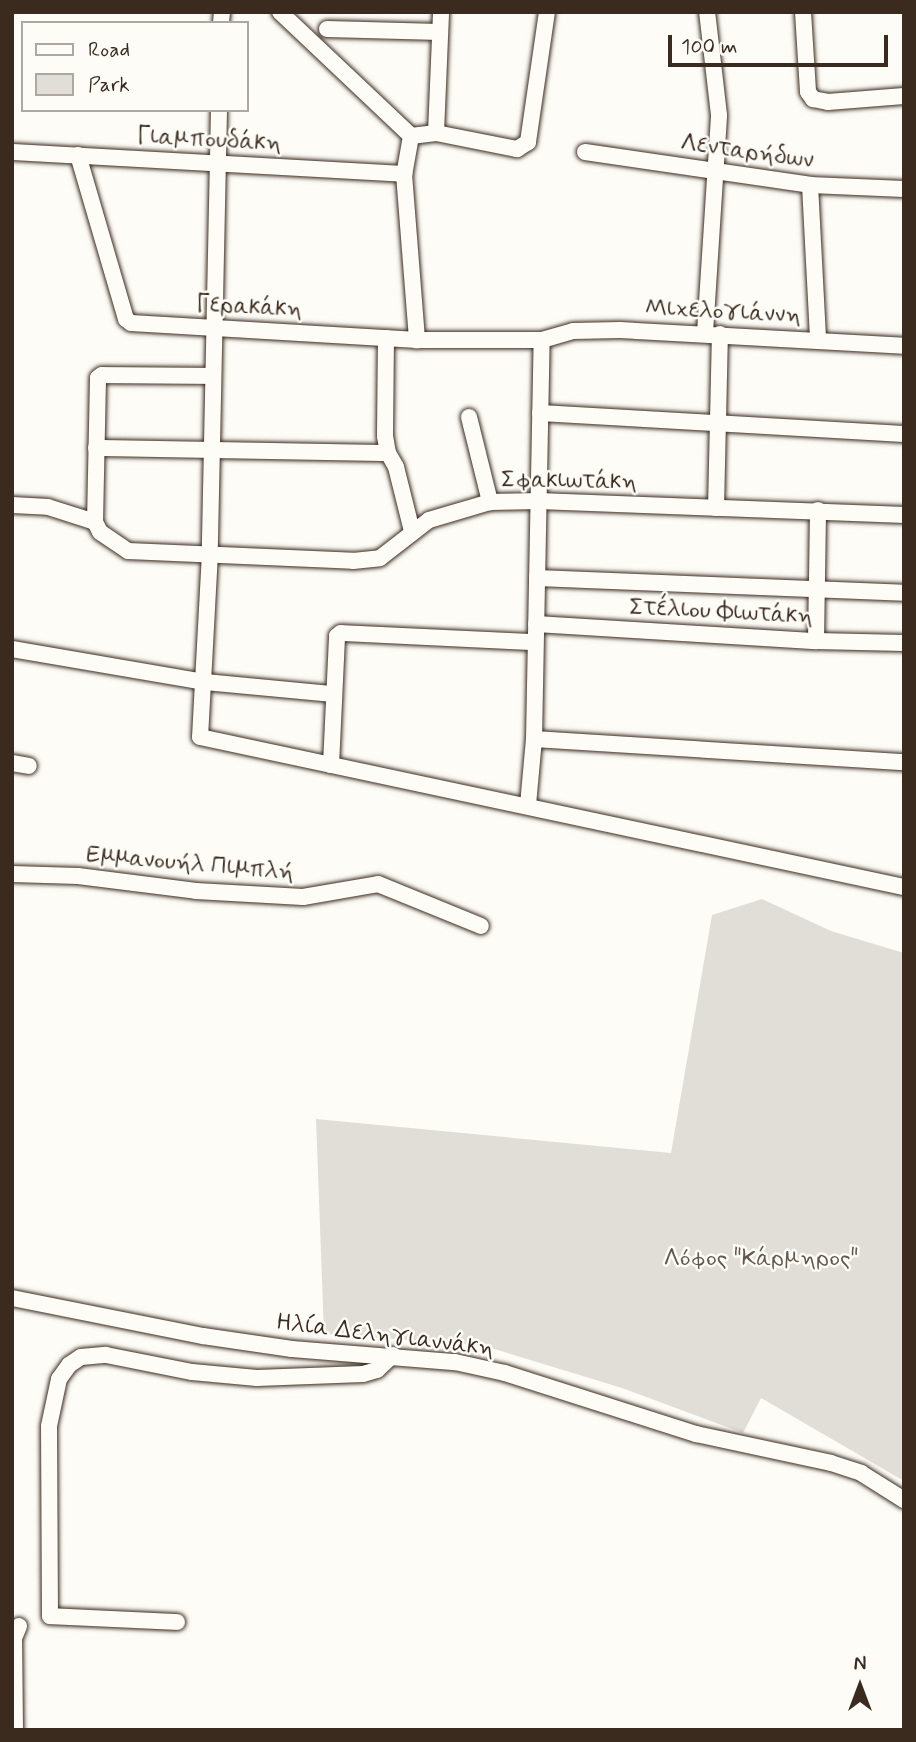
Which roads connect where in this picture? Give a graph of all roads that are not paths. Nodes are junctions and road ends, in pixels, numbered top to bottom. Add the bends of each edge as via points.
1 (280, 12) edge
2 (326, 12) edge
3 (441, 12) edge
4 (547, 12) edge
5 (707, 12) edge
6 (803, 12) edge
7 (327, 29) junction
8 (440, 32) junction
9 (325, 53) junction
10 (904, 96) edge
11 (219, 112) edge
12 (436, 133) junction
13 (411, 136) junction
14 (12, 152) edge
15 (585, 152) dead end
16 (78, 155) junction
17 (217, 163) junction
18 (717, 172) junction
19 (404, 174) junction
20 (810, 185) junction
21 (904, 189) edge
22 (215, 327) junction
23 (712, 333) junction
24 (386, 338) junction
25 (417, 340) junction
26 (541, 340) junction
27 (818, 340) junction
28 (904, 346) edge
29 (213, 376) junction
30 (540, 413) junction
31 (469, 417) dead end
32 (716, 421) junction
33 (904, 434) edge
34 (96, 447) junction
35 (211, 451) junction
36 (388, 453) junction
37 (540, 500) junction
38 (490, 502) junction
39 (12, 505) edge
40 (716, 508) junction
41 (818, 510) junction
42 (904, 515) edge
43 (95, 523) junction
44 (412, 531) junction
45 (210, 554) junction
46 (537, 578) junction
47 (816, 587) junction
48 (904, 593) edge
49 (536, 624) junction
50 (816, 641) junction
51 (533, 642) junction
52 (904, 643) edge
53 (12, 649) edge
54 (205, 682) junction
55 (333, 694) junction
56 (534, 738) junction
57 (904, 762) edge
58 (331, 765) junction
59 (527, 805) junction
60 (12, 874) edge
61 (904, 887) edge
62 (481, 926) dead end
63 (12, 1298) edge
64 (393, 1355) junction
65 (904, 1500) edge
66 (177, 1622) dead end
67 (19, 1626) dead end
68 (15, 1730) edge

1 - 9 street
2 - 7 street
3 - 8 street
4 - 12 street via 529,139 517,149
5 - 18 street via 718,91
6 - 10 street via 808,92 813,99
7 - 8 street
7 - 9 street
8 - 12 street
9 - 13 street
11 - 17 street
12 - 13 street
13 - 19 street
14 - 16 street, Γιαμπουδάκη
15 - 18 street, Λενταρήδων
16 - 17 street, Γιαμπουδάκη
16 - 22 street, Γερακάκη via 125,319
17 - 19 street, Γιαμπουδάκη
17 - 22 street
18 - 20 street, Λενταρήδων
18 - 23 street
19 - 25 street
20 - 21 street, Λενταρήδων
20 - 27 street
22 - 24 street, Γερακάκη
22 - 29 street
23 - 26 street, Μιχελογιάννη via 573,331
23 - 27 street, Μιχελογιάννη
23 - 32 street
24 - 25 street, Γερακάκη
24 - 36 street
25 - 26 street, Γερακάκη
26 - 30 street
27 - 28 street, Μιχελογιάννη
29 - 34 street via 102,374 98,378
29 - 35 street
30 - 32 street
30 - 37 street
31 - 38 street
32 - 33 street
32 - 40 street
34 - 35 street
34 - 43 street
35 - 36 street
35 - 45 street
36 - 44 street via 396,467
37 - 38 street, Σφακιωτάκη
37 - 40 street, Σφακιωτάκη
37 - 46 street
38 - 44 street, Σφακιωτάκη via 446,513
39 - 43 street, Σφακιωτάκη via 48,507
40 - 41 street, Σφακιωτάκη
41 - 42 street, Σφακιωτάκη
41 - 47 street
43 - 45 street, Σφακιωτάκη via 100,532 128,551
44 - 45 street, Σφακιωτάκη via 380,558 368,560
45 - 54 street
46 - 47 street
46 - 49 street
47 - 48 street
47 - 50 street
49 - 50 street, Στέλιου Φιωτάκη
49 - 51 street
50 - 52 street, Στέλιου Φιωτάκη
51 - 55 street via 341,633 337,636
51 - 56 street
53 - 54 street
54 - 55 street
54 - 58 street via 200,737
55 - 58 street
56 - 57 street
56 - 59 street
58 - 59 street
59 - 61 street
60 - 62 street, Εµµανουήλ Πιµπλή via 303,897 378,884
63 - 64 street, Ηλία Δεληγιαννάκη via 203,1336 292,1349
64 - 65 street, Ηλία Δεληγιαννάκη via 505,1373 696,1434 831,1462 861,1473
64 - 66 street via 377,1370 363,1374 257,1378 192,1373 106,1355 81,1357 69,1365 59,1379 49,1426 50,1616
67 - 68 street via 14,1638

